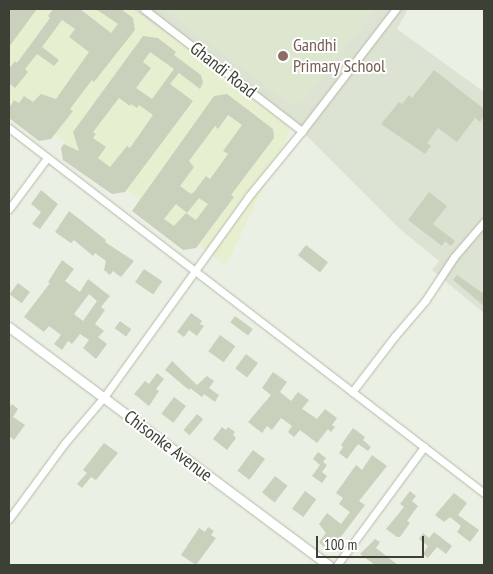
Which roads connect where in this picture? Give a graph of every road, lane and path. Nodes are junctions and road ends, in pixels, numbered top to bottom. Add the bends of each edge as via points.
1 (144, 9) edge
2 (396, 9) edge
3 (9, 128) edge
4 (302, 131) junction
5 (47, 158) junction
6 (9, 209) edge
7 (484, 222) edge
8 (196, 272) junction
9 (9, 327) edge
10 (352, 392) junction
11 (104, 397) junction
12 (424, 447) junction
13 (484, 493) edge
14 (9, 519) edge
15 (328, 565) edge
16 (338, 565) edge

1 - 4 street, Ghandi Road
2 - 4 street
3 - 5 street
4 - 8 street via 248,197
5 - 6 street
5 - 8 street
7 - 10 street via 454,256 425,301
8 - 10 street
8 - 11 street
9 - 11 street, Chisonke Avenue
10 - 12 street
11 - 14 street via 64,444
11 - 15 street, Chisonke Avenue
12 - 13 street
12 - 16 street

